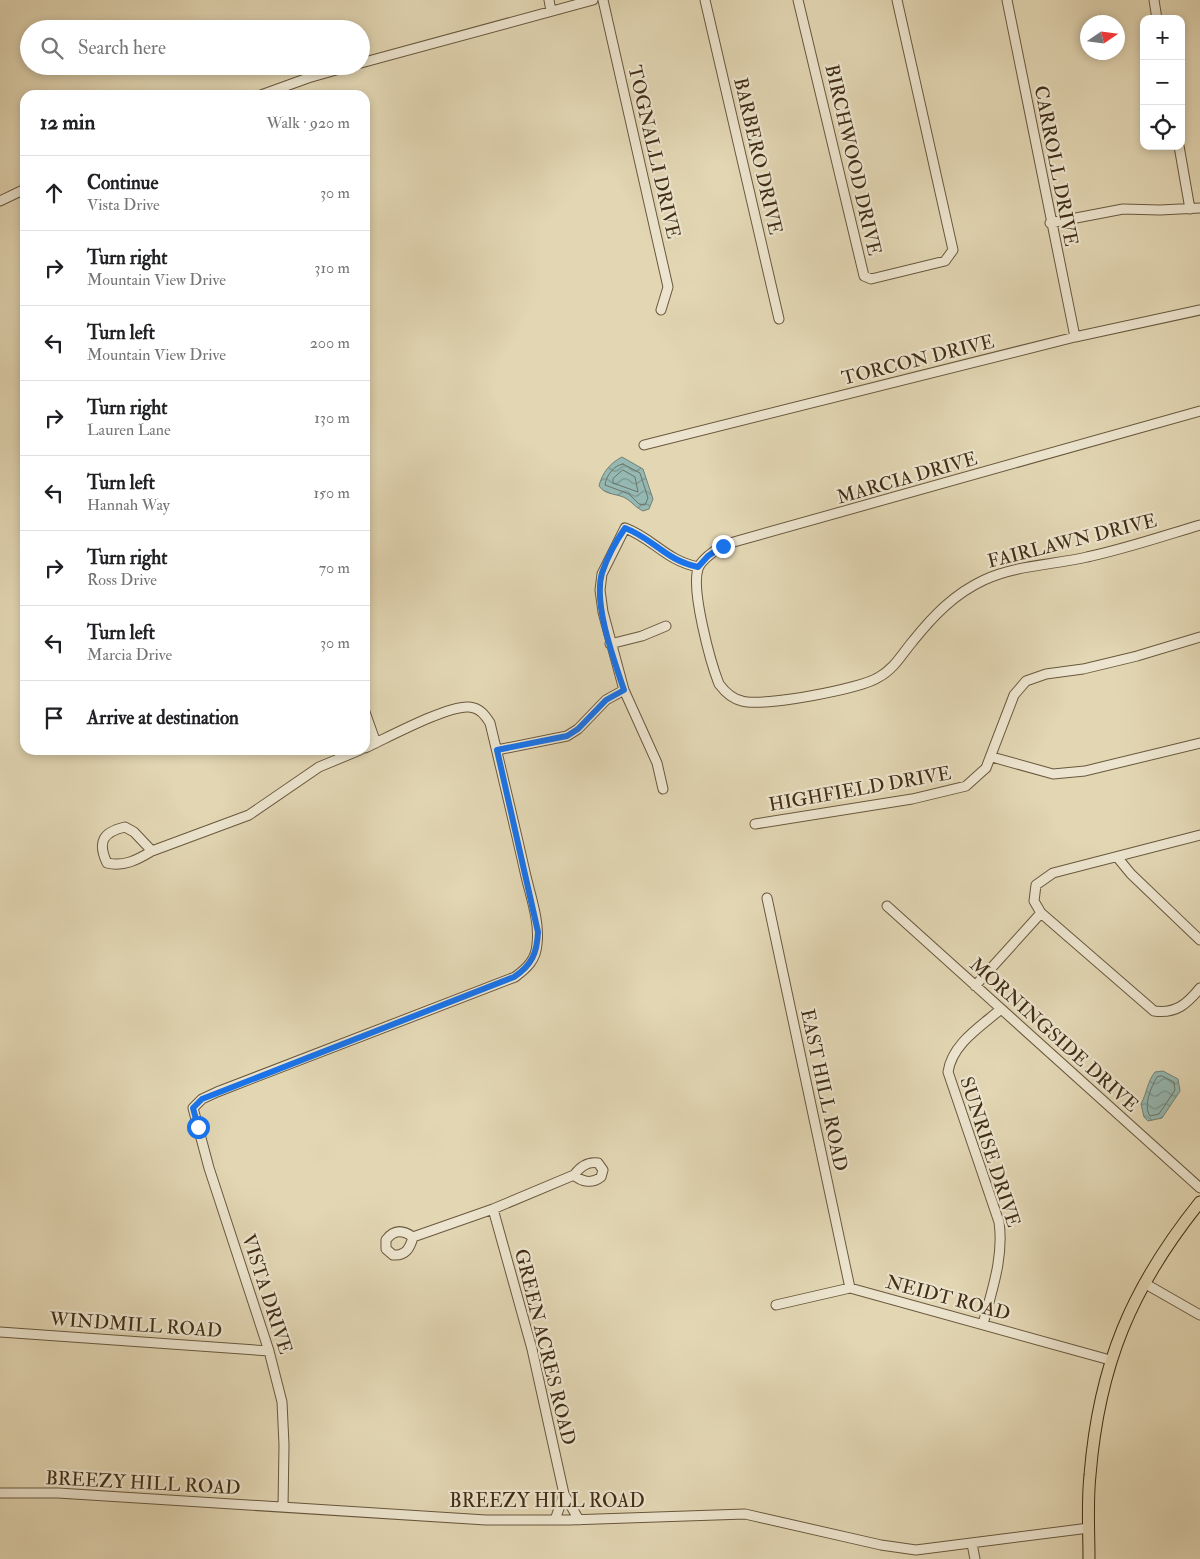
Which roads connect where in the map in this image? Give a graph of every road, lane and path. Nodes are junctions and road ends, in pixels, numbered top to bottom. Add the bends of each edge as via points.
1 (549, 0) edge
2 (593, 0) edge
3 (603, 0) edge
4 (705, 0) edge
5 (798, 0) edge
6 (896, 0) edge
7 (1007, 0) edge
8 (1154, 0) edge
9 (551, 11) junction
10 (1157, 15) edge
11 (370, 61) edge
12 (318, 75) edge
13 (275, 90) edge
14 (1180, 150) edge
15 (20, 191) edge
16 (0, 201) edge
17 (1200, 208) edge
18 (1190, 209) junction
19 (1050, 223) junction
20 (661, 310) dead end
21 (1200, 310) edge
22 (779, 319) dead end
23 (1075, 337) junction
24 (1200, 412) edge
25 (644, 445) dead end
26 (1200, 525) edge
27 (698, 567) junction
28 (666, 626) dead end
29 (1200, 637) edge
30 (610, 644) junction
31 (624, 690) junction
32 (370, 726) edge
33 (376, 743) junction
34 (1200, 743) edge
35 (370, 746) edge
36 (497, 750) junction
37 (348, 755) edge
38 (992, 757) junction
39 (663, 789) dead end
40 (755, 824) dead end
41 (1200, 835) edge
42 (152, 851) junction
43 (1117, 857) junction
44 (767, 898) dead end
45 (887, 906) dead end
46 (1041, 912) junction
47 (1200, 940) edge
48 (975, 986) junction
49 (1200, 988) edge
50 (1001, 1009) junction
51 (574, 1175) dead end
52 (1200, 1188) edge
53 (1200, 1202) edge
54 (493, 1209) junction
55 (413, 1237) dead end
56 (1144, 1282) junction
57 (850, 1288) junction
58 (776, 1305) dead end
59 (1200, 1315) edge
60 (983, 1324) junction
61 (0, 1332) edge
62 (269, 1351) junction
63 (1110, 1360) junction
64 (0, 1493) edge
65 (564, 1494) junction
66 (283, 1507) junction
67 (555, 1520) junction
68 (579, 1520) junction
69 (1089, 1528) junction
70 (972, 1544) junction
71 (975, 1559) edge
72 (1089, 1559) edge

1 - 9 street
2 - 9 street
3 - 20 street, TOGNALLI DRIVE via 668,287
4 - 22 street, BARBERO DRIVE
5 - 6 street, BIRCHWOOD DRIVE via 864,276 872,279 945,261 953,250
7 - 19 street, CARROLL DRIVE
8 - 10 street
9 - 11 street
12 - 13 street
14 - 18 street
15 - 16 street
17 - 18 street
18 - 19 street via 1123,209
19 - 23 street, CARROLL DRIVE
21 - 23 street, TORCON DRIVE
23 - 25 street, TORCON DRIVE
24 - 27 street, MARCIA DRIVE via 723,546
26 - 27 street, FAIRLAWN DRIVE via 1087,557 1028,567 984,580 941,608 894,666 879,678 856,687 762,702 741,701 719,684 698,606
27 - 30 street via 682,564 638,533 625,528 602,574 602,604
28 - 30 street
29 - 38 street, HIGHFIELD DRIVE via 1137,656 1026,681 1014,695
30 - 31 street
31 - 36 street via 606,700 567,736
31 - 39 street via 657,763
32 - 33 street
33 - 35 street
33 - 36 street via 450,710 470,707 485,715
34 - 38 street via 1085,772 1052,774
36 - 62 street, VISTA DRIVE via 538,932 534,958 528,968 514,977 202,1099 193,1108 209,1168
37 - 42 street via 319,767 249,814
38 - 40 street, HIGHFIELD DRIVE via 973,782 954,791
41 - 43 street
42 - 42 street via 120,866 107,863 101,851 104,838 113,830 125,827
43 - 46 street via 1053,873 1036,885 1034,901
43 - 47 street
44 - 57 street, EAST HILL ROAD
45 - 48 street, MORNINGSIDE DRIVE
46 - 48 street
46 - 49 street via 1154,1011 1167,1013 1178,1009
48 - 50 street, MORNINGSIDE DRIVE
50 - 52 street, MORNINGSIDE DRIVE
50 - 60 street, SUNRISE DRIVE via 962,1042 950,1060 948,1072 1000,1229 1001,1257
51 - 54 street
53 - 56 main road
54 - 55 street
54 - 65 street, GREEN ACRES ROAD via 532,1349
56 - 59 street
56 - 63 main road
57 - 58 street, NEIDT ROAD
57 - 60 street, NEIDT ROAD
60 - 63 street, NEIDT ROAD
61 - 62 street, WINDMILL ROAD
62 - 66 street, VISTA DRIVE via 282,1402
63 - 69 main road via 1094,1432
64 - 66 street, BREEZY HILL ROAD
65 - 67 street
65 - 68 street, GREEN ACRES ROAD
66 - 67 street, BREEZY HILL ROAD via 486,1520
67 - 68 street, BREEZY HILL ROAD
68 - 70 street, BREEZY HILL ROAD via 745,1514 880,1545 916,1550
69 - 70 street, BREEZY HILL ROAD
69 - 72 main road
70 - 71 street

